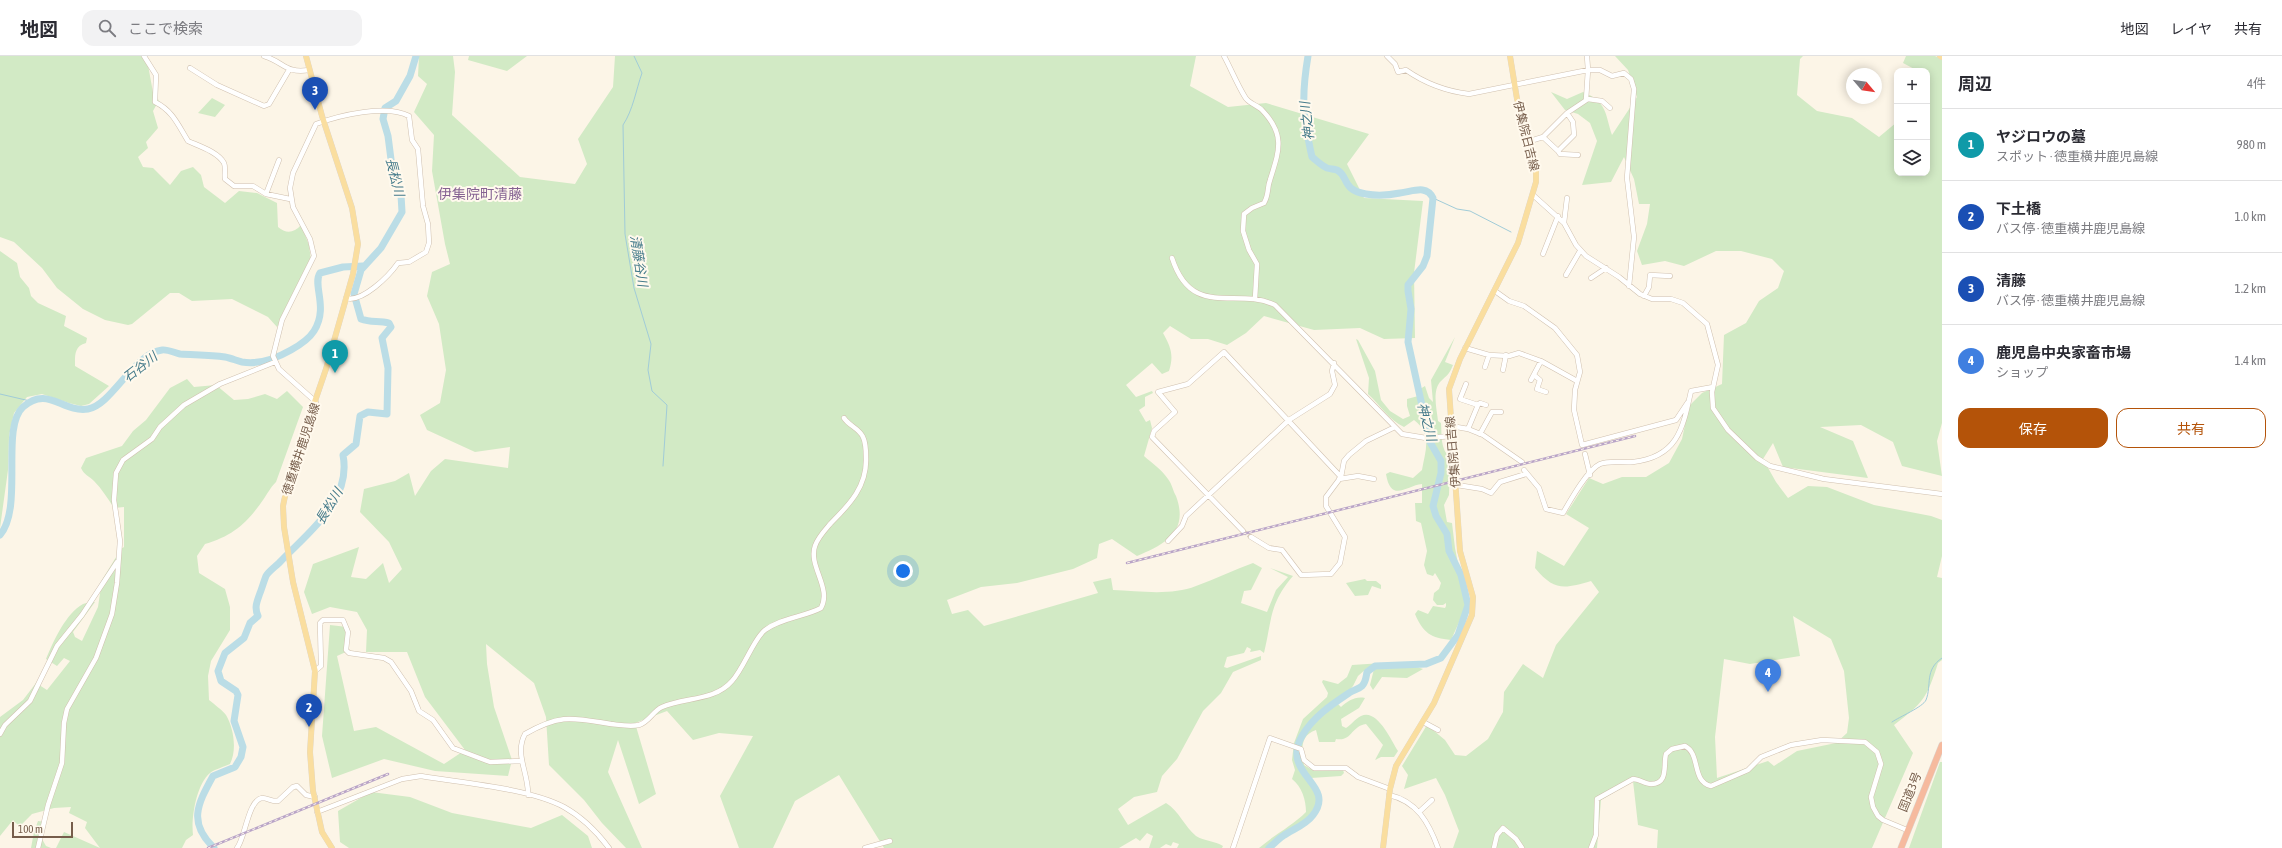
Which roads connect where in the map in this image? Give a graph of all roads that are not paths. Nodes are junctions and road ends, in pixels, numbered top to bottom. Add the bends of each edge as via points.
1 (144, 56) edge
2 (264, 56) edge
3 (306, 56) edge
4 (1224, 56) edge
5 (1387, 56) edge
6 (1510, 56) edge
7 (1587, 56) edge
8 (190, 68) dead end
9 (290, 70) junction
10 (309, 70) junction
11 (1588, 70) junction
12 (1514, 84) junction
13 (1586, 100) junction
14 (1610, 108) dead end
15 (1568, 113) junction
16 (324, 121) junction
17 (1543, 137) junction
18 (1530, 141) junction
19 (1558, 152) junction
20 (1578, 154) dead end
21 (279, 160) dead end
22 (266, 194) junction
23 (1533, 195) junction
24 (1567, 198) dead end
25 (290, 199) junction
26 (1558, 216) junction
27 (1564, 223) junction
28 (1580, 251) junction
29 (1543, 254) dead end
30 (1172, 258) dead end
31 (1606, 268) junction
32 (1566, 275) dead end
33 (1670, 276) dead end
34 (1591, 278) dead end
35 (1629, 286) junction
36 (1494, 291) junction
37 (1644, 296) junction
38 (346, 298) junction
39 (1255, 299) junction
40 (1465, 348) junction
41 (1488, 355) junction
42 (1506, 355) junction
43 (1541, 361) junction
44 (275, 362) junction
45 (1334, 363) junction
46 (1485, 367) dead end
47 (1503, 370) dead end
48 (1534, 375) junction
49 (1531, 380) dead end
50 (1577, 381) junction
51 (1466, 384) dead end
52 (1713, 387) junction
53 (1546, 392) dead end
54 (316, 402) junction
55 (1688, 402) junction
56 (1478, 405) junction
57 (1486, 405) dead end
58 (1501, 412) dead end
59 (844, 418) dead end
60 (1289, 420) junction
61 (1451, 426) junction
62 (1395, 427) junction
63 (1468, 429) junction
64 (1480, 434) junction
65 (1452, 436) junction
66 (1585, 454) dead end
67 (1522, 462) dead end
68 (1590, 475) junction
69 (1340, 478) junction
70 (1374, 480) dead end
71 (1456, 485) junction
72 (1942, 494) edge
73 (1209, 495) junction
74 (1243, 531) tunnel mouth
75 (1251, 537) tunnel mouth
76 (1168, 541) dead end
77 (118, 561) junction
78 (314, 671) junction
79 (1423, 722) junction
80 (1438, 730) dead end
81 (0, 734) edge
82 (1942, 744) edge
83 (521, 762) junction
84 (1390, 792) junction
85 (528, 795) junction
86 (315, 797) junction
87 (1432, 800) dead end
88 (317, 812) junction
89 (1419, 812) junction
90 (1907, 830) junction
91 (890, 841) dead end
92 (38, 848) edge
93 (237, 848) edge
94 (332, 848) edge
95 (609, 848) edge
96 (865, 848) edge
97 (1233, 848) edge
98 (1383, 848) edge
99 (1438, 848) edge
100 (1494, 848) edge
101 (1522, 848) edge
102 (1591, 848) edge
103 (1901, 848) edge

1 - 22 street via 156,75 155,102 166,108 180,125 188,141 220,159 225,164 226,179 234,186 253,186
2 - 9 street via 280,62
3 - 10 main road, 徳重横井鹿児島線
4 - 39 street via 1246,99 1261,109 1270,120 1279,141 1278,159 1269,182 1269,194 1264,203 1244,214 1243,231 1248,250 1257,264
5 - 12 street via 1395,64 1398,72 1406,70 1424,83 1457,92 1469,94
6 - 12 main road, 伊集院日吉線
7 - 11 street
8 - 9 street via 217,85 264,106 269,104
9 - 10 street
10 - 16 main road, 徳重横井鹿児島線
11 - 12 street
11 - 13 street
11 - 35 street via 1600,70 1612,76 1624,73 1631,79 1634,89 1627,178 1634,237
12 - 18 main road, 伊集院日吉線 via 1520,114
13 - 14 street via 1595,98
13 - 15 street
15 - 17 street
15 - 19 street via 1573,122 1574,135
16 - 25 street via 316,124 293,173
16 - 38 main road, 徳重横井鹿児島線 via 356,222 358,244
16 - 38 street via 381,111 399,112 409,116 412,140 418,149 423,206 428,224 426,252 409,262 398,263 376,286 354,299
17 - 18 street
17 - 19 street
18 - 23 main road, 伊集院日吉線 via 1536,170
19 - 20 street
21 - 22 street
22 - 25 street
23 - 26 street
23 - 36 main road, 伊集院日吉線 via 1518,243
24 - 27 street
25 - 44 street via 310,240 314,256 282,320 273,356
26 - 27 street
26 - 29 street
27 - 28 street
28 - 31 street
28 - 32 street
30 - 39 street via 1178,274 1190,288 1218,299
31 - 34 street
31 - 35 street
33 - 37 street via 1650,275 1649,287
35 - 37 street
36 - 40 main road, 伊集院日吉線
36 - 50 street via 1524,306 1555,328 1577,355 1580,372
37 - 52 street via 1683,303 1707,324 1718,365
38 - 54 main road, 徳重横井鹿児島線
39 - 45 street via 1275,305
40 - 41 street
40 - 61 main road, 伊集院日吉線 via 1449,389
41 - 42 street
41 - 46 street
42 - 43 street via 1520,353
42 - 47 street
43 - 48 street
43 - 50 street
44 - 54 street
44 - 77 street via 220,384 184,405 160,427 152,439 123,460 114,484 114,500 120,527
45 - 60 street via 1332,371 1335,385 1332,392
45 - 62 street
48 - 49 street
48 - 53 street via 1540,380 1537,389
50 - 55 street via 1574,410 1583,446 1676,420
51 - 56 street via 1460,399
52 - 55 street via 1690,391
52 - 72 street via 1713,408 1716,415 1757,458 1770,466 1824,479
54 - 78 main road, 徳重横井鹿児島線 via 286,489 283,514 298,607
55 - 68 street via 1675,442 1650,460 1599,464
56 - 57 street
56 - 63 street
58 - 64 street via 1492,412
59 - 83 street via 864,438 865,479 815,546 824,595 821,608 762,633 745,665 731,682 714,693 660,708 639,725 624,726 588,719 556,719 525,734 521,746
60 - 69 street
60 - 73 street
60 - 73 street via 1224,352 1188,384 1158,392 1175,412 1154,431 1152,437
61 - 63 street
61 - 65 main road, 伊集院日吉線
62 - 65 street via 1410,436
62 - 69 street via 1366,441 1356,449 1344,461
63 - 64 street
64 - 67 street
65 - 71 main road, 伊集院日吉線
66 - 68 street
68 - 71 street via 1584,479 1563,513 1546,509 1539,488 1525,472 1500,482 1491,493
69 - 70 street via 1358,476
69 - 75 street via 1328,492 1326,506 1342,531 1345,542 1340,563 1331,574 1301,575 1282,550 1269,548
71 - 79 main road, 伊集院日吉線 via 1460,551 1472,592 1472,615
73 - 74 street
73 - 76 street via 1186,516 1182,526
77 - 81 street via 82,615 57,646 30,701 5,725
77 - 92 street via 112,614 96,658 67,709 62,763 48,805
78 - 83 street via 321,666 320,623 323,620 343,620 348,632 346,650 350,653 384,658 391,662 410,691 419,711 433,720 453,748 490,762
78 - 86 main road, 徳重横井鹿児島線 via 310,752
79 - 80 street
79 - 84 main road, 伊集院日吉線 via 1400,758
82 - 90 highway, 国道3号
83 - 85 street via 527,780
84 - 89 street
84 - 97 street via 1358,777 1346,768 1314,768 1304,760 1301,749 1270,738
84 - 98 main road, 伊集院日吉線
85 - 88 street via 413,776
85 - 95 street via 556,803 577,815
86 - 88 main road, 徳重横井鹿児島線
86 - 93 street via 306,795 297,786 278,801 262,798 258,800
87 - 89 street
88 - 94 main road, 徳重横井鹿児島線 via 322,832
89 - 99 street via 1429,825
90 - 102 street via 1883,820 1873,807 1871,797 1881,764 1877,752 1868,743 1828,739 1792,745 1761,757 1748,770 1712,786 1701,780 1691,751 1687,747 1672,749 1665,758 1665,774 1658,782 1649,784 1633,779 1597,799 1596,835
90 - 103 highway, 国道3号
91 - 96 street
100 - 101 street via 1497,834 1503,828

